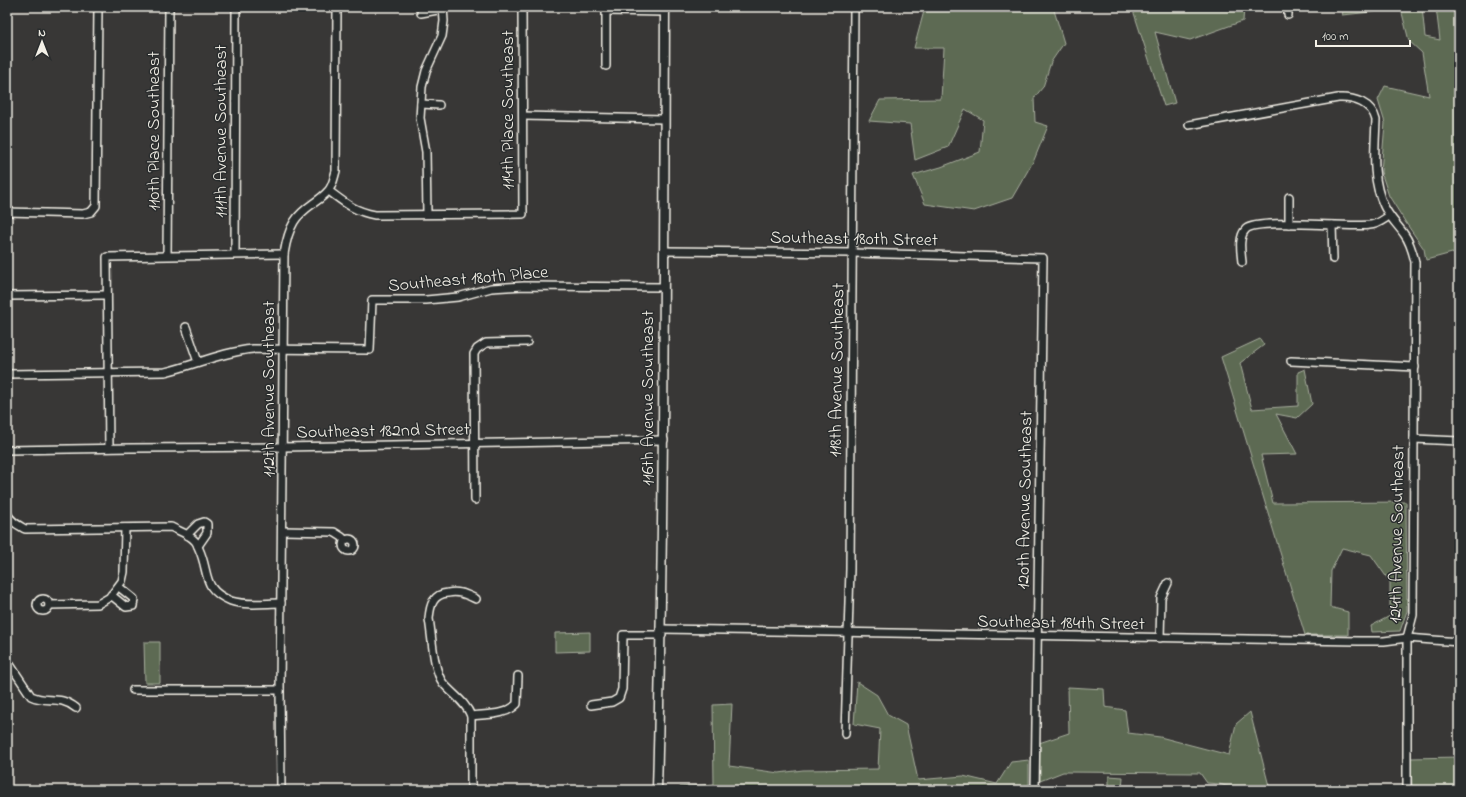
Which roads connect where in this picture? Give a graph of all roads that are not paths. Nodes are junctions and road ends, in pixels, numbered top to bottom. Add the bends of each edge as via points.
1 (98, 7) edge
2 (168, 7) edge
3 (236, 7) edge
4 (337, 7) edge
5 (522, 7) edge
6 (854, 7) edge
7 (1288, 7) edge
8 (443, 8) edge
9 (606, 9) edge
10 (665, 9) edge
11 (421, 13) dead end
12 (1288, 15) dead end
13 (606, 66) dead end
14 (421, 104) junction
15 (439, 105) dead end
16 (523, 116) junction
17 (664, 119) junction
18 (1189, 125) dead end
19 (329, 191) junction
20 (1289, 197) dead end
21 (7, 212) edge
22 (427, 214) junction
23 (1390, 216) junction
24 (1289, 224) junction
25 (1332, 225) junction
26 (664, 251) junction
27 (853, 252) junction
28 (235, 254) junction
29 (284, 254) junction
30 (167, 255) junction
31 (1042, 258) joint
32 (1333, 259) dead end
33 (1242, 262) dead end
34 (664, 287) junction
35 (107, 295) junction
36 (7, 296) edge
37 (186, 327) dead end
38 (527, 342) dead end
39 (284, 349) junction
40 (1291, 361) dead end
41 (198, 362) junction
42 (1415, 368) junction
43 (108, 373) junction
44 (7, 374) edge
45 (1414, 439) junction
46 (664, 440) junction
47 (1459, 441) edge
48 (474, 443) junction
49 (283, 447) junction
50 (109, 448) junction
51 (7, 450) edge
52 (475, 500) dead end
53 (7, 516) edge
54 (125, 528) junction
55 (282, 531) junction
56 (187, 535) junction
57 (345, 540) dead end
58 (198, 546) junction
59 (1168, 583) dead end
60 (118, 588) junction
61 (111, 595) junction
62 (476, 599) dead end
63 (281, 603) junction
64 (49, 604) dead end
65 (662, 632) junction
66 (848, 633) junction
67 (1037, 636) junction
68 (1160, 638) junction
69 (1407, 638) junction
70 (1459, 642) edge
71 (7, 660) edge
72 (518, 676) dead end
73 (133, 690) dead end
74 (280, 690) junction
75 (591, 705) dead end
76 (76, 708) dead end
77 (471, 716) junction
78 (845, 734) dead end
79 (280, 790) edge
80 (471, 790) edge
81 (657, 790) edge
82 (1035, 790) edge
83 (1407, 790) edge

1 - 21 street via 96,206 91,212 83,214
2 - 30 street, 110th Place Southeast
3 - 28 street, 111th Avenue Southeast
4 - 19 street via 337,156 336,171
5 - 16 street, 114th Place Southeast
6 - 27 street, 118th Avenue Southeast
7 - 12 street
8 - 11 street
8 - 14 street via 442,36 426,71
9 - 10 street
9 - 13 street
10 - 17 street, 116th Avenue Southeast
14 - 15 street
14 - 22 street via 420,118 426,152
16 - 17 street
16 - 22 street, 114th Place Southeast via 523,214
17 - 26 street, 116th Avenue Southeast
18 - 23 street, 124th Avenue Southeast via 1338,98 1359,100 1368,106 1376,120 1375,175 1382,200
19 - 22 street via 361,212 374,215
19 - 29 street, 112th Avenue Southeast via 306,208 295,221 287,235
20 - 24 street
23 - 25 street via 1372,225
23 - 42 street, 124th Avenue Southeast via 1405,235 1415,262
24 - 25 street
24 - 33 street via 1253,225 1246,230 1241,241
25 - 32 street
26 - 27 street, Southeast 180th Street
26 - 34 street, 116th Avenue Southeast
27 - 31 street, Southeast 180th Street
27 - 66 street, 118th Avenue Southeast
28 - 29 street
28 - 30 street
29 - 39 street, 112th Avenue Southeast
30 - 35 street via 107,257
31 - 67 street, 120th Avenue Southeast
34 - 39 street, Southeast 180th Place via 524,286 491,288 458,297 426,300 372,300 370,350
34 - 46 street, 116th Avenue Southeast
35 - 36 street
35 - 43 street
37 - 41 street
38 - 48 street via 486,343 474,354
39 - 41 street via 236,351
39 - 49 street, 112th Avenue Southeast
40 - 42 street
41 - 43 street via 165,372
42 - 45 street, 124th Avenue Southeast
43 - 44 street
43 - 50 street
45 - 47 street
45 - 69 street, 124th Avenue Southeast via 1413,615
46 - 48 street, Southeast 182nd Street
46 - 65 street, 116th Avenue Southeast
48 - 49 street, Southeast 182nd Street
48 - 52 street
49 - 50 street, Southeast 182nd Street
49 - 55 street, 112th Avenue Southeast
50 - 51 street, Southeast 182nd Street
53 - 54 street via 25,529
54 - 56 street via 171,528
54 - 60 street via 124,572
55 - 57 street via 334,532
55 - 63 street, 112th Avenue Southeast
56 - 58 street
56 - 58 street via 198,524 207,524 207,533
58 - 63 street via 211,588 232,601
59 - 68 street via 1161,598
60 - 61 street
60 - 61 street via 134,599 133,606 126,607
61 - 64 street via 98,604
62 - 77 street via 460,592 443,593 433,601 430,611 437,671 442,682 468,708
63 - 74 street, 112th Avenue Southeast
65 - 66 street, Southeast 184th Street
65 - 75 street, Southeast 184th Street via 623,634 622,689 619,698 612,702
65 - 81 street, 116th Avenue Southeast
66 - 67 street, Southeast 184th Street
66 - 78 street, 118th Avenue Southeast
67 - 68 street, Southeast 184th Street
67 - 82 street, 120th Avenue Southeast
68 - 69 street, Southeast 184th Street via 1384,641
69 - 70 street, Southeast 184th Street
69 - 83 street, 124th Avenue Southeast
71 - 76 street via 31,696 36,699 62,700
72 - 77 street via 517,704 512,709
73 - 74 street
74 - 79 street, 112th Avenue Southeast
77 - 80 street

